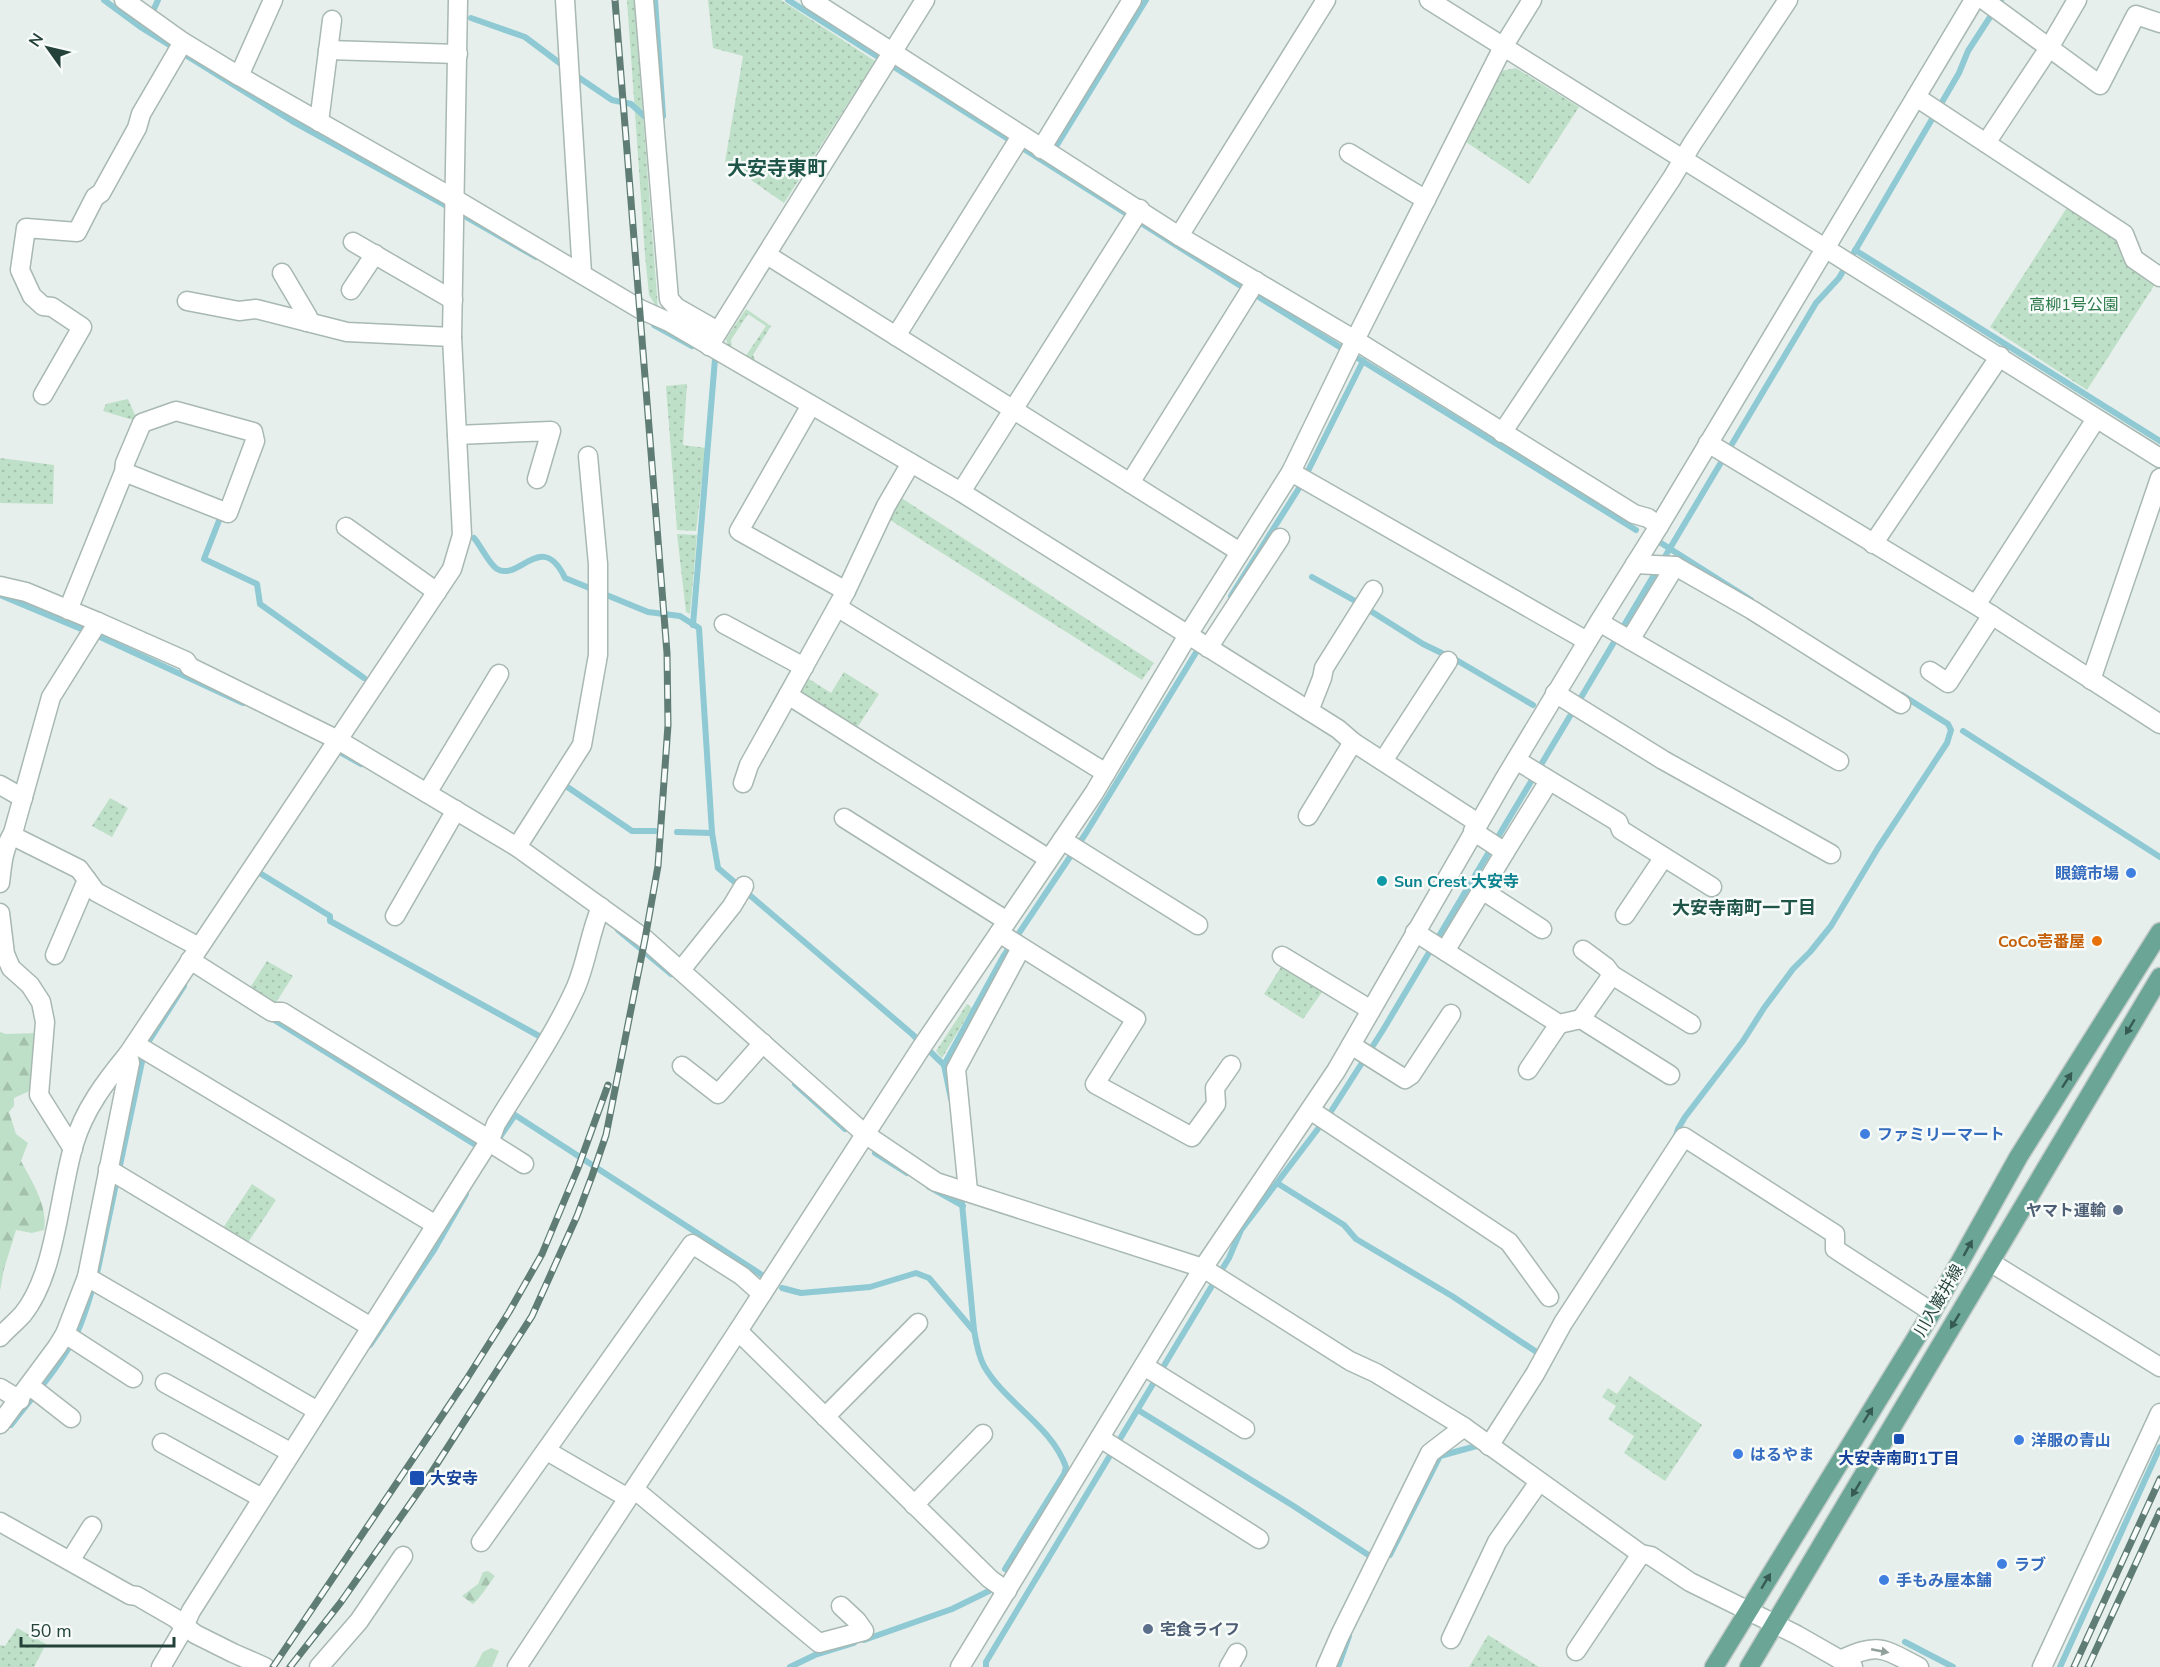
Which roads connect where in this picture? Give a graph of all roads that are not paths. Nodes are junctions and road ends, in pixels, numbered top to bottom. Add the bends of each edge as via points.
1 (124, 0) edge
2 (273, 0) edge
3 (458, 0) edge
4 (565, 0) edge
5 (644, 0) edge
6 (811, 0) edge
7 (925, 0) edge
8 (1132, 0) edge
9 (1326, 0) edge
10 (1429, 0) edge
11 (1532, 0) edge
12 (1788, 0) edge
13 (2077, 0) edge
14 (1982, 1) edge
15 (2139, 7) edge
16 (332, 20) dead end
17 (2160, 23) edge
18 (180, 47) junction
19 (1503, 47) junction
20 (2049, 48) junction
21 (328, 50) junction
22 (458, 54) junction
23 (888, 59) junction
24 (239, 76) junction
25 (1930, 106) junction
26 (319, 122) junction
27 (1018, 141) junction
28 (1986, 143) junction
29 (1047, 153) junction
30 (1349, 153) dead end
31 (1683, 160) junction
32 (455, 200) junction
33 (1426, 200) junction
34 (1136, 215) junction
35 (1179, 236) junction
36 (353, 242) dead end
37 (1825, 249) junction
38 (375, 254) junction
39 (767, 255) junction
40 (282, 273) dead end
41 (582, 274) junction
42 (2160, 277) edge
43 (1252, 288) junction
44 (351, 290) dead end
45 (453, 300) junction
46 (187, 301) dead end
47 (307, 322) junction
48 (896, 336) junction
49 (452, 337) junction
50 (713, 339) junction
51 (1350, 348) junction
52 (2000, 356) junction
53 (43, 395) dead end
54 (809, 409) junction
55 (1013, 410) junction
56 (2096, 419) junction
57 (1502, 433) junction
58 (457, 435) junction
59 (1713, 446) junction
60 (588, 456) dead end
61 (2160, 458) edge
62 (909, 467) junction
63 (124, 472) junction
64 (1300, 476) junction
65 (2160, 478) edge
66 (537, 479) dead end
67 (1130, 483) junction
68 (961, 492) junction
69 (1659, 526) junction
70 (346, 527) dead end
71 (1280, 538) dead end
72 (1874, 544) junction
73 (1240, 552) junction
74 (1641, 565) junction
75 (1671, 566) junction
76 (0, 586) edge
77 (1373, 590) dead end
78 (437, 592) junction
79 (842, 599) junction
80 (1976, 605) junction
81 (68, 610) junction
82 (1992, 615) junction
83 (724, 624) dead end
84 (1604, 625) junction
85 (93, 630) junction
86 (1628, 639) junction
87 (1587, 641) junction
88 (1200, 642) junction
89 (1448, 661) dead end
90 (804, 667) junction
91 (1930, 671) dead end
92 (499, 674) dead end
93 (2091, 680) junction
94 (788, 695) junction
95 (1561, 697) junction
96 (1901, 704) dead end
97 (1308, 711) junction
98 (2160, 724) edge
99 (1353, 742) junction
100 (335, 745) junction
101 (1383, 761) junction
102 (1839, 761) dead end
103 (1535, 772) junction
104 (1106, 773) junction
105 (743, 783) dead end
106 (0, 785) edge
107 (427, 793) junction
108 (23, 798) junction
109 (454, 814) junction
110 (1308, 816) dead end
111 (844, 818) dead end
112 (13, 833) junction
113 (1489, 839) junction
114 (1071, 846) junction
115 (517, 848) junction
116 (1830, 854) dead end
117 (1664, 857) junction
118 (1049, 859) junction
119 (87, 880) junction
120 (0, 883) edge
121 (1712, 887) dead end
122 (743, 888) dead end
123 (1482, 890) junction
124 (599, 913) junction
125 (0, 914) edge
126 (1625, 915) dead end
127 (395, 916) dead end
128 (1198, 925) dead end
129 (1542, 928) dead end
130 (2160, 932) edge
131 (1010, 937) junction
132 (1432, 943) junction
133 (1583, 950) dead end
134 (56, 955) dead end
135 (1282, 956) dead end
136 (196, 959) junction
137 (681, 970) junction
138 (1612, 975) junction
139 (2160, 977) edge
140 (1371, 1010) junction
141 (1451, 1014) dead end
142 (1581, 1019) junction
143 (1559, 1024) junction
144 (1691, 1024) dead end
145 (759, 1048) junction
146 (138, 1049) junction
147 (1361, 1052) junction
148 (1231, 1065) dead end
149 (682, 1066) dead end
150 (1528, 1070) dead end
151 (1670, 1075) dead end
152 (1320, 1116) junction
153 (865, 1134) junction
154 (489, 1146) junction
155 (73, 1149) junction
156 (524, 1164) dead end
157 (115, 1173) junction
158 (960, 1190) junction
159 (436, 1225) junction
160 (1990, 1263) junction
161 (1213, 1274) junction
162 (92, 1280) junction
163 (762, 1294) junction
164 (1550, 1296) dead end
165 (1932, 1312) junction
166 (918, 1323) dead end
167 (370, 1328) junction
168 (738, 1331) junction
169 (0, 1337) edge
170 (70, 1337) junction
171 (2160, 1368) edge
172 (1154, 1373) junction
173 (133, 1378) dead end
174 (165, 1383) dead end
175 (0, 1388) edge
176 (31, 1392) junction
177 (316, 1410) junction
178 (2160, 1413) edge
179 (825, 1417) junction
180 (71, 1418) dead end
181 (0, 1424) edge
182 (1245, 1429) dead end
183 (983, 1434) dead end
184 (1479, 1438) junction
185 (162, 1443) dead end
186 (1110, 1445) junction
187 (547, 1451) junction
188 (290, 1452) junction
189 (1539, 1482) junction
190 (631, 1494) junction
191 (262, 1498) junction
192 (914, 1505) junction
193 (0, 1522) edge
194 (92, 1526) dead end
195 (1259, 1539) dead end
196 (481, 1542) dead end
197 (1641, 1554) junction
198 (402, 1556) dead end
199 (70, 1562) junction
200 (1007, 1591) junction
201 (841, 1606) dead end
202 (1748, 1611) junction
203 (1775, 1624) junction
204 (184, 1625) junction
205 (1450, 1639) dead end
206 (1576, 1651) dead end
207 (1845, 1664) edge
208 (965, 1665) edge
209 (161, 1667) edge
210 (265, 1667) edge
211 (319, 1667) edge
212 (517, 1667) edge
213 (1326, 1667) edge
214 (1714, 1667) edge
215 (1749, 1667) edge
216 (1919, 1667) edge
217 (2042, 1667) edge

1 - 18 street
2 - 24 street
3 - 22 street
4 - 41 street
5 - 50 street via 669,298
6 - 23 street
7 - 23 street
8 - 29 street
9 - 35 street
10 - 19 street
11 - 19 street
12 - 31 street
13 - 20 street
14 - 20 street
14 - 25 street
15 - 17 street
15 - 20 street via 2100,85
16 - 21 street
18 - 24 street
18 - 53 street via 77,232 26,228 20,270 32,296 82,327
19 - 31 street
19 - 33 street
20 - 28 street
21 - 22 street
21 - 26 street
22 - 32 street
23 - 27 street
23 - 39 street
24 - 26 street
25 - 28 street
25 - 37 street
26 - 32 street
27 - 29 street
27 - 48 street
28 - 42 street via 2124,234 2134,259
29 - 34 street
30 - 33 street
31 - 37 street
31 - 57 street
32 - 41 street
32 - 45 street
33 - 51 street
34 - 35 street
34 - 55 street
35 - 43 street
36 - 38 street
37 - 52 street
37 - 59 street
38 - 44 street
38 - 45 street
39 - 48 street
39 - 50 street
40 - 47 street via 308,317
41 - 50 street
43 - 51 street
43 - 67 street
45 - 49 street
46 - 47 street via 239,311 256,309
47 - 49 street via 347,332
48 - 55 street
49 - 58 street
50 - 54 street
51 - 57 street
51 - 64 street
52 - 56 street
52 - 72 street
54 - 62 street
54 - 79 street via 739,531
55 - 67 street
55 - 68 street
56 - 61 street
56 - 80 street
57 - 69 street
58 - 66 street via 551,431
58 - 78 street via 462,535 452,569
59 - 69 street
59 - 72 street
60 - 115 street via 598,564 598,655 582,745
62 - 68 street
62 - 79 street
63 - 63 street via 142,423 176,411 252,432 255,441 228,513
63 - 81 street
64 - 73 street
64 - 87 street
65 - 93 street
67 - 73 street
68 - 88 street
69 - 74 street
70 - 78 street
71 - 88 street
72 - 80 street
73 - 88 street
74 - 75 street
74 - 84 street
75 - 86 street
75 - 96 street via 1752,610
76 - 81 street
77 - 97 street via 1324,668
78 - 100 street
79 - 90 street
79 - 104 street
80 - 82 street
81 - 85 street
82 - 91 street via 1948,683
82 - 93 street
83 - 90 street
84 - 86 street
84 - 87 street
85 - 100 street via 186,661 190,667
85 - 108 street via 51,697
86 - 102 street
87 - 95 street
88 - 97 street
88 - 104 street
89 - 101 street
90 - 94 street
92 - 107 street
93 - 98 street
94 - 105 street
94 - 118 street
95 - 103 street
95 - 116 street
97 - 99 street
99 - 101 street
99 - 110 street
100 - 107 street
100 - 136 street
101 - 113 street
103 - 113 street
103 - 113 street
103 - 117 street via 1618,822 1621,830
104 - 114 street
106 - 108 street
107 - 109 street
108 - 112 street
109 - 115 street
109 - 127 street
111 - 131 street
112 - 119 street via 79,869
112 - 120 street via 2,860
113 - 123 street
113 - 132 street
114 - 118 street
114 - 128 street
115 - 124 street
117 - 121 street
117 - 126 street
118 - 131 street
119 - 134 street
119 - 136 street via 96,892
122 - 137 street
123 - 129 street
123 - 132 street
124 - 137 street via 645,939
124 - 154 street via 577,985 496,1124
125 - 155 street via 5,954 11,968 41,1002 45,1022 39,1095
165 -> 130 main road, 川入巌井線 via 2019,1156
131 - 148 street via 1136,1019 1095,1084 1192,1137 1216,1104 1215,1088
131 - 153 street via 924,1045
131 - 158 street via 956,1069
132 - 140 street
132 - 143 street
133 - 138 street
135 - 140 street
136 - 146 street
136 - 154 street via 272,1012 282,1012
137 - 145 street
138 - 142 street
138 - 144 street
139 -> 160 main road, 川入巌井線
140 - 147 street
141 - 147 street via 1406,1079
142 - 143 street
142 - 151 street
143 - 150 street
145 - 149 street via 718,1094
145 - 153 street
146 - 155 street via 87,1109
146 - 157 street via 130,1063
146 - 159 street
147 - 152 street
152 - 161 street
152 - 164 street via 1509,1242
153 - 158 street via 936,1182
153 - 163 street
154 - 156 street
154 - 159 street
155 - 169 street via 50,1256 36,1294
157 - 162 street
157 - 167 street
158 - 161 street
159 - 167 street
160 - 171 street
160 -> 203 main road, 川入巌井線
161 - 172 street
161 - 184 street
162 - 170 street
162 - 177 street
163 - 168 street
163 - 187 street via 742,1276 692,1244
165 - 184 street via 1835,1249 1835,1234 1684,1137 1563,1323 1535,1374
202 -> 165 main road, 川入巌井線
166 - 179 street
167 - 177 street
168 - 179 street
168 - 190 street
170 - 173 street
170 - 176 street
172 - 182 street
172 - 186 street
174 - 188 street
175 - 176 street
176 - 180 street
176 - 181 street
177 - 188 street
178 - 217 street
179 - 192 street
183 - 192 street
184 - 189 street
184 - 213 street via 1430,1453
185 - 191 street
186 - 195 street
186 - 200 street
187 - 190 street
187 - 196 street
188 - 191 street
189 - 197 street
189 - 205 street via 1497,1542
190 - 201 street via 819,1643 864,1631
190 - 212 street
191 - 204 street
192 - 200 street
193 - 199 street
194 - 199 street
197 - 202 street
197 - 206 street
198 - 211 street via 359,1621
199 - 204 street
200 - 208 street
202 - 203 street
202 - 214 main road, 川入巌井線
203 - 207 street
203 - 215 main road, 川入巌井線
204 - 209 street
204 - 210 street
207 -> 216 street via 1864,1649 1880,1649

